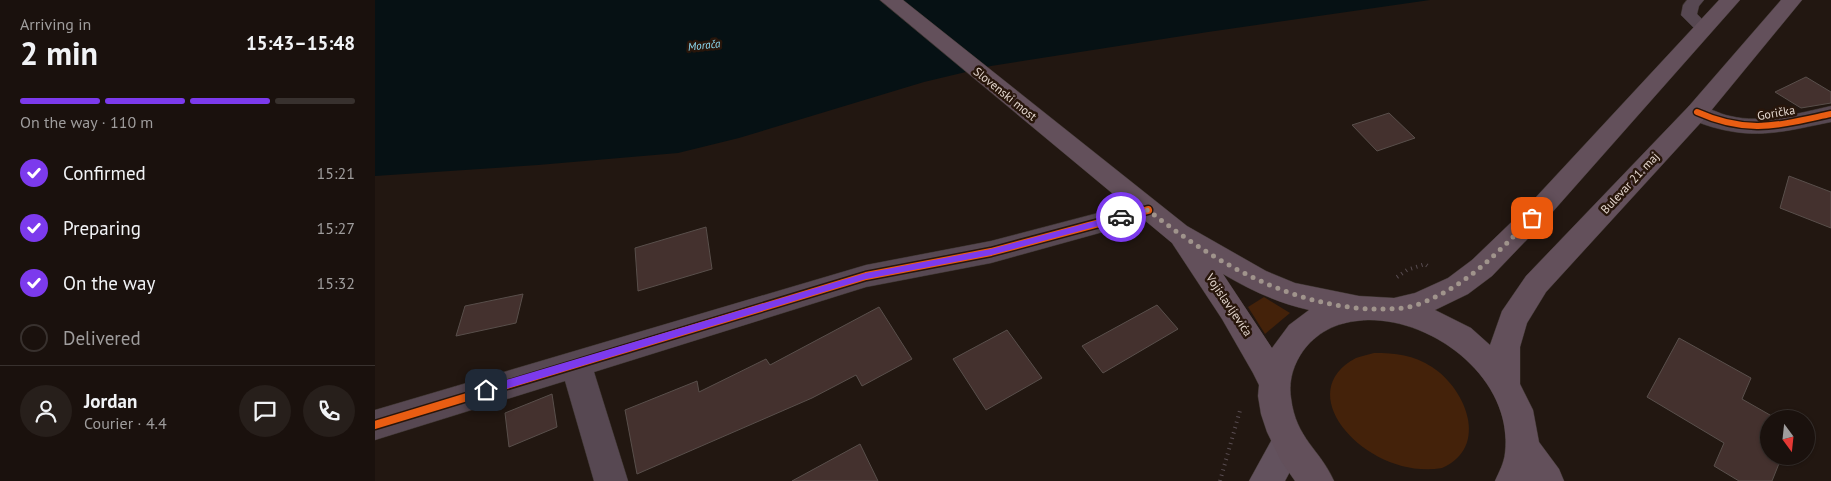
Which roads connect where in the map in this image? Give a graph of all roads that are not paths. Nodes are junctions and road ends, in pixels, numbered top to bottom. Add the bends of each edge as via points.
1 (890, 0) edge
2 (1696, 0) edge
3 (1730, 0) edge
4 (1792, 0) edge
5 (1704, 29) junction
6 (1697, 112) junction
7 (1831, 114) edge
8 (1119, 187) joint
9 (1148, 210) junction
10 (1177, 233) junction
11 (1358, 308) junction
12 (1394, 310) junction
13 (576, 363) junction
14 (1274, 382) junction
15 (1505, 383) junction
16 (375, 425) edge
17 (1288, 443) junction
18 (1523, 447) junction
19 (611, 481) edge
20 (1266, 481) edge
21 (1317, 481) edge
22 (1512, 481) edge
23 (1547, 481) edge

1 - 8 main road, Slovenski most
2 - 5 lane via 1689,15
3 - 5 main road
4 - 6 main road, Bulevar 21. maj
5 - 12 main road via 1532,218 1482,268 1458,286 1435,297
6 - 7 street, Gorička via 1714,121 1746,128
6 - 15 main road, Bulevar 21. maj via 1536,284 1513,320 1505,347
8 - 9 main road, Vojislavljevića
9 - 10 main road, Vojislavljevića
9 - 13 street via 991,252 866,276
10 - 11 main road, Vojislavljevića via 1256,280 1291,294
10 - 14 main road, Vojislavljevića via 1246,329
11 - 12 main road
11 - 14 main road via 1327,315 1301,330 1283,353
12 - 15 main road via 1436,323 1456,334 1475,348
13 - 16 street
13 - 19 street
14 - 17 main road via 1276,412
15 - 18 main road via 1518,414
17 - 20 main road
17 - 21 main road
18 - 22 main road
18 - 23 main road

